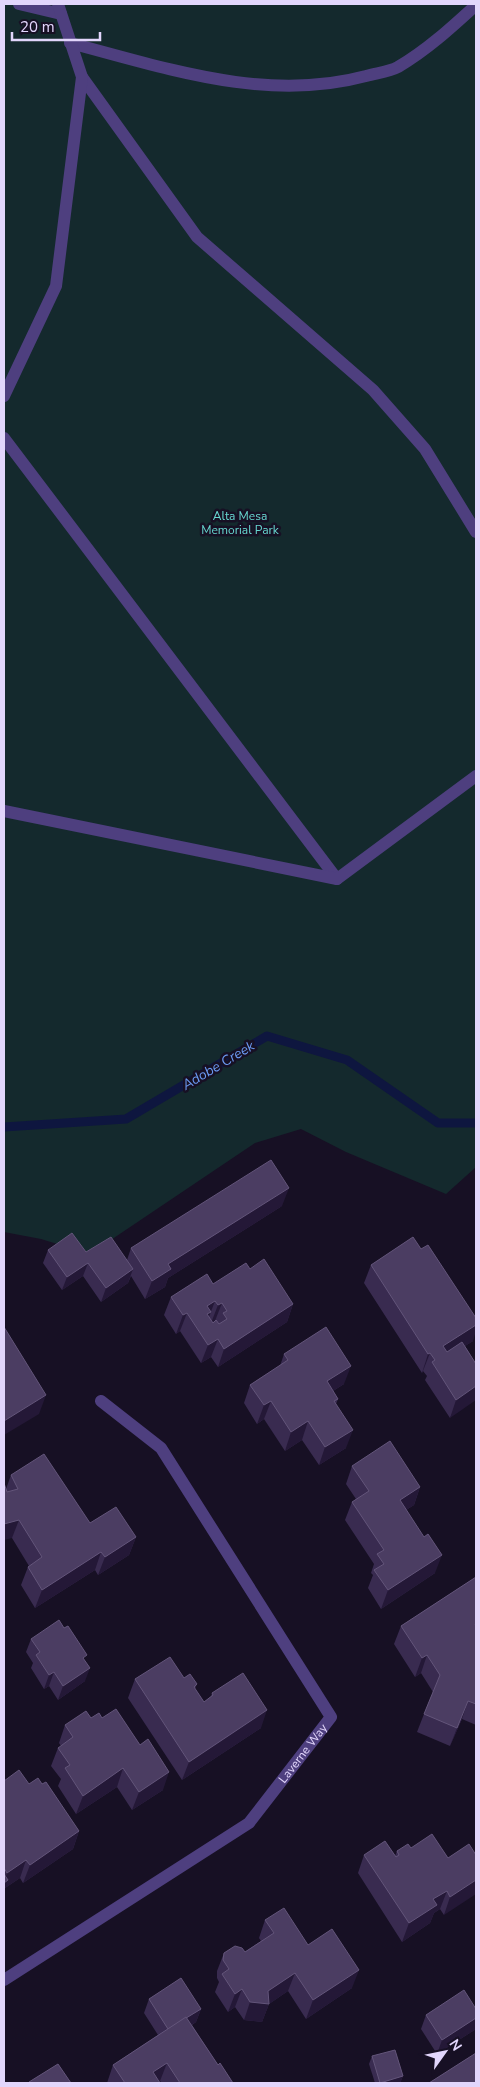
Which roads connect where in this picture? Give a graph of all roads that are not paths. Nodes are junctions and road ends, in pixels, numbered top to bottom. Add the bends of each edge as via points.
1 (18, 4) edge
2 (476, 5) edge
3 (59, 9) edge
4 (70, 43) junction
5 (82, 77) junction
6 (4, 396) edge
7 (4, 438) edge
8 (476, 532) edge
9 (476, 776) edge
10 (4, 811) edge
11 (337, 878) junction
12 (102, 1401) dead end
13 (4, 1980) edge

1 - 3 street
2 - 4 street via 434,43 397,68 341,83 261,85 193,75
3 - 4 street
4 - 5 street
5 - 6 street via 56,286
5 - 8 street via 197,236 373,390 425,449
7 - 11 street
9 - 11 street
10 - 11 street
12 - 13 street, Laverne Way via 161,1448 331,1717 249,1823

